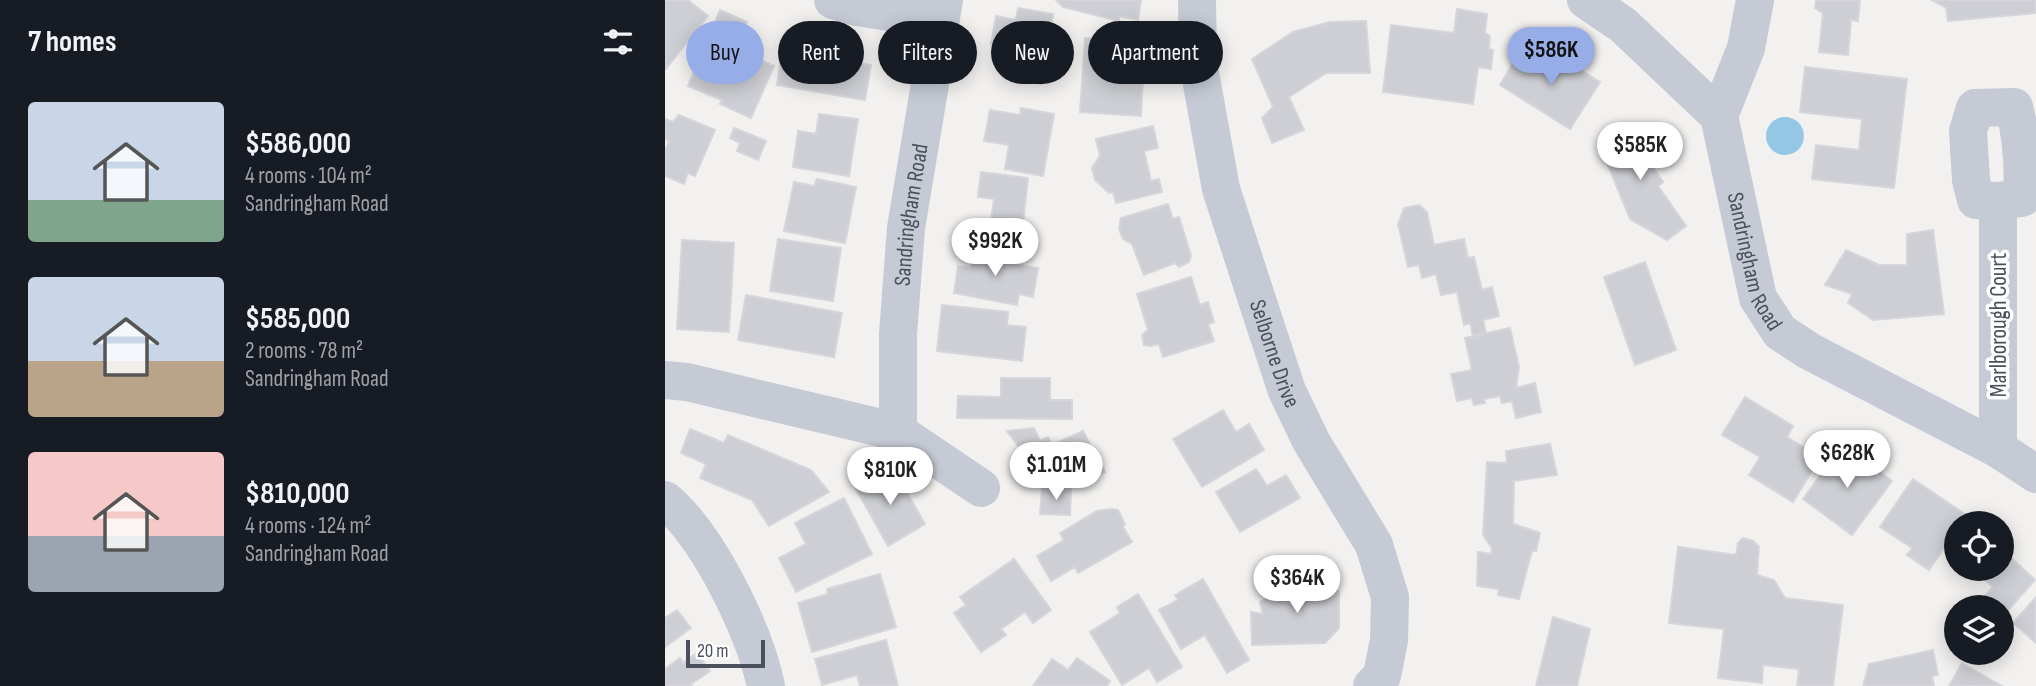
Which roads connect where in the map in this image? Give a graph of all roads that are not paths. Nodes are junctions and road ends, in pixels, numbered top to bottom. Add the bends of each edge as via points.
1 (833, 0) edge
2 (1196, 0) edge
3 (1586, 0) edge
4 (1755, 0) edge
5 (941, 10) edge
6 (1719, 116) junction
7 (1998, 201) dead end
8 (665, 380) edge
9 (898, 432) junction
10 (1998, 449) junction
11 (2036, 474) edge
12 (981, 488) dead end
13 (665, 500) edge
14 (766, 686) edge
15 (1373, 686) edge

1 - 5 street via 857,7
2 - 15 street, Selborne Drive via 1198,62 1221,189 1253,288 1287,391 1374,545 1390,597 1389,640 1382,676
3 - 6 street via 1623,25
4 - 6 street via 1746,48
5 - 9 street, Sandringham Road via 900,293
6 - 10 street, Sandringham Road via 1758,298 1780,331 1809,351
7 - 10 street, Marlborough Court
8 - 9 street
9 - 12 street
10 - 11 street, Sandringham Road
13 - 14 street via 710,555 728,588

